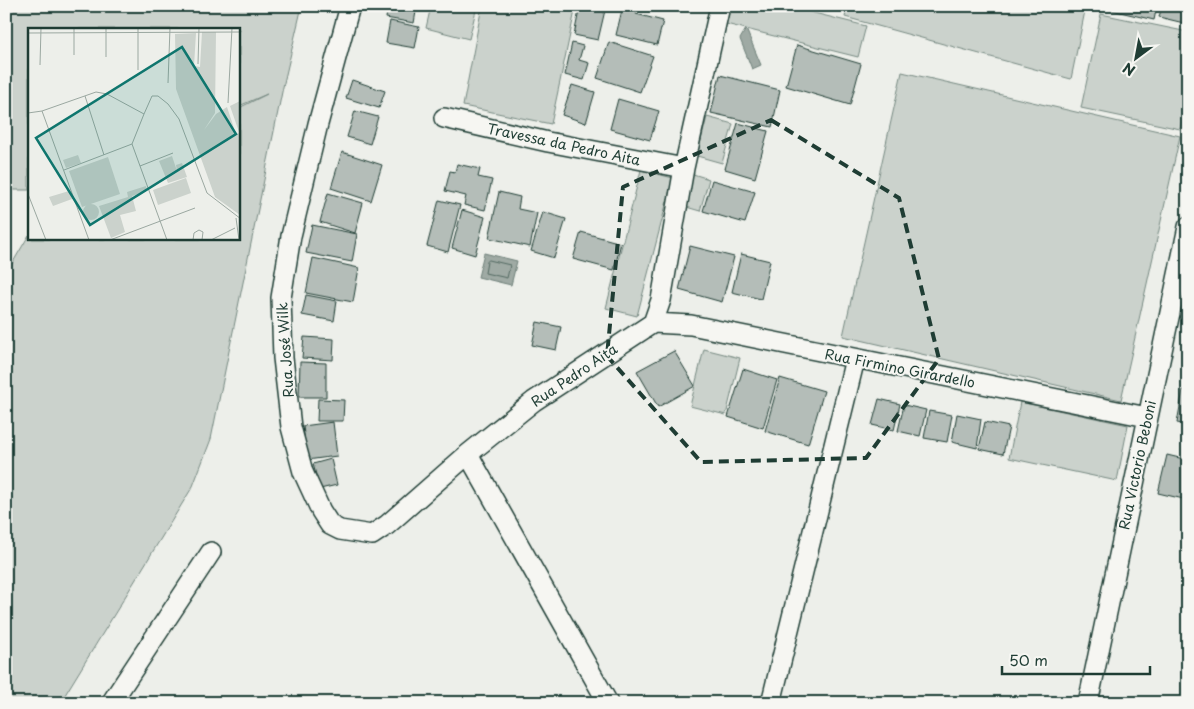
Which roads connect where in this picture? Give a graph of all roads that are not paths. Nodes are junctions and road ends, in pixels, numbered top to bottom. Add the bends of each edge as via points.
1 (350, 6) edge
2 (720, 6) edge
3 (444, 118) dead end
4 (684, 168) junction
5 (1188, 227) edge
6 (653, 323) junction
7 (855, 359) junction
8 (1147, 418) junction
9 (468, 454) junction
10 (211, 552) dead end
11 (111, 703) edge
12 (608, 703) edge
13 (772, 703) edge
14 (1088, 703) edge

1 - 9 street, Rua José Wilk via 291,236 281,298 283,358 291,427 303,472 321,511 330,525 358,533 372,534 387,525
2 - 4 street
3 - 4 street, Travessa da Pedro Aita
4 - 6 street via 663,290
5 - 8 street, Rua Victorio Beboni
6 - 7 street, Rua Firmino Girardello via 691,325
6 - 9 street, Rua Pedro Aita via 534,401
7 - 8 street, Rua Firmino Girardello
7 - 13 street
8 - 14 street, Rua Victorio Beboni
9 - 12 street
10 - 11 street

